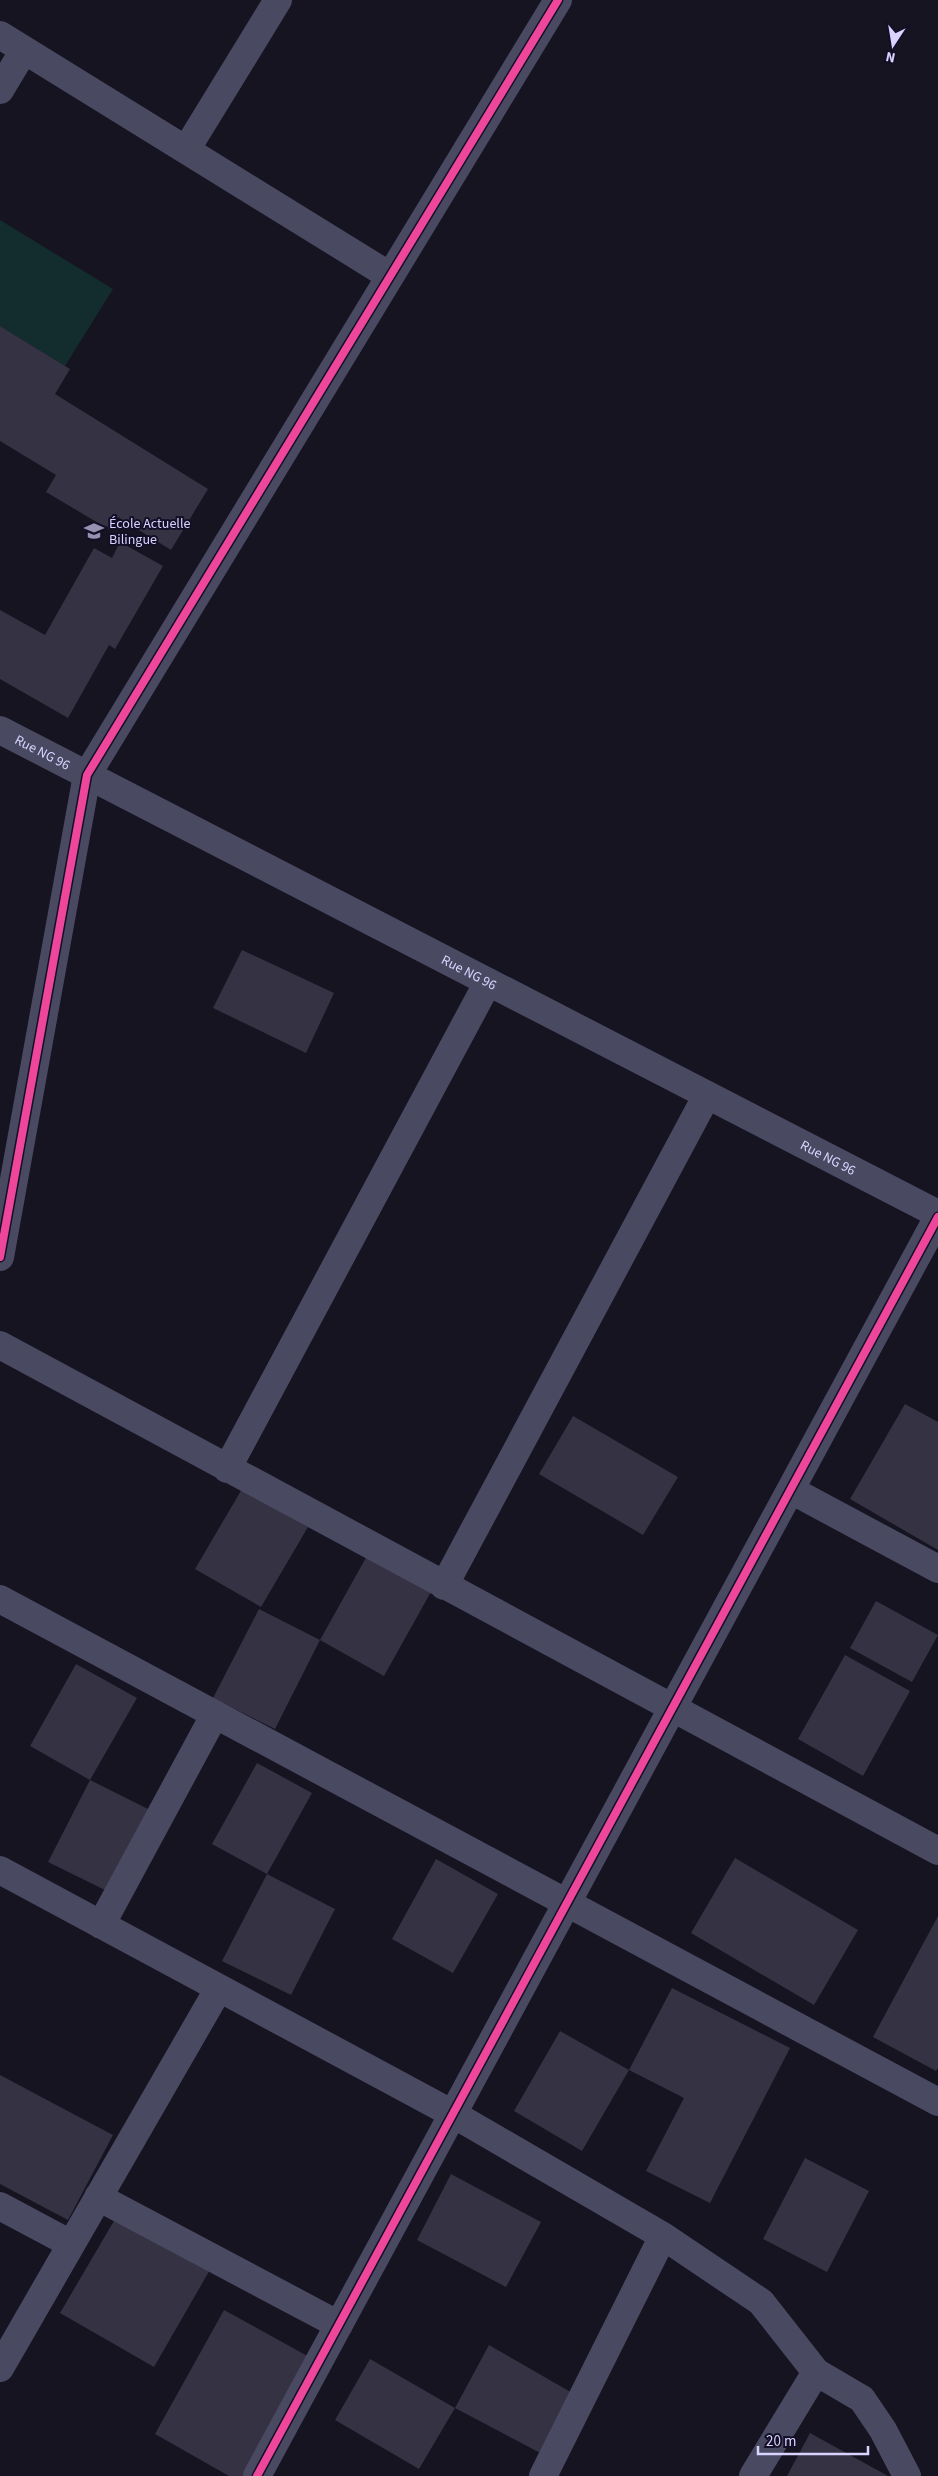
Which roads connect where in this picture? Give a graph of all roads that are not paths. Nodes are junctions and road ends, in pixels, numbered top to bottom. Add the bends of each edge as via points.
1 (278, 0) edge
2 (558, 0) edge
3 (0, 35) edge
4 (24, 50) junction
5 (0, 90) edge
6 (186, 150) junction
7 (390, 276) junction
8 (0, 730) edge
9 (87, 775) junction
10 (488, 982) junction
11 (707, 1095) junction
12 (938, 1216) edge
13 (0, 1257) edge
14 (0, 1345) edge
15 (228, 1469) junction
16 (791, 1490) junction
17 (938, 1569) edge
18 (444, 1586) junction
19 (0, 1599) edge
20 (673, 1708) junction
21 (215, 1714) junction
22 (938, 1851) edge
23 (0, 1870) edge
24 (567, 1903) junction
25 (101, 1925) junction
26 (219, 1988) junction
27 (938, 2102) edge
28 (453, 2114) junction
29 (98, 2197) junction
30 (0, 2206) edge
31 (663, 2236) junction
32 (71, 2244) junction
33 (339, 2325) junction
34 (0, 2368) edge
35 (816, 2372) junction
36 (257, 2476) edge
37 (543, 2476) edge
38 (753, 2476) edge
39 (907, 2476) edge

1 - 6 street
2 - 7 street
3 - 4 street
4 - 5 street
4 - 6 street
6 - 7 street
7 - 9 street
8 - 9 street, Rue NG 96
9 - 10 street, Rue NG 96
9 - 13 street
10 - 11 street, Rue NG 96
10 - 15 street
11 - 12 street, Rue NG 96
11 - 18 street
12 - 16 street
14 - 15 street
15 - 18 street
16 - 17 street
16 - 20 street
18 - 20 street
19 - 21 street
20 - 22 street
20 - 24 street
21 - 24 street
21 - 25 street
23 - 25 street
24 - 27 street
24 - 28 street
25 - 26 street
26 - 28 street
26 - 29 street
28 - 31 street
28 - 33 street
29 - 32 street
29 - 33 street
30 - 32 street
31 - 35 street via 761,2302
31 - 37 street
32 - 34 street
33 - 36 street
35 - 38 street
35 - 39 street via 862,2399

